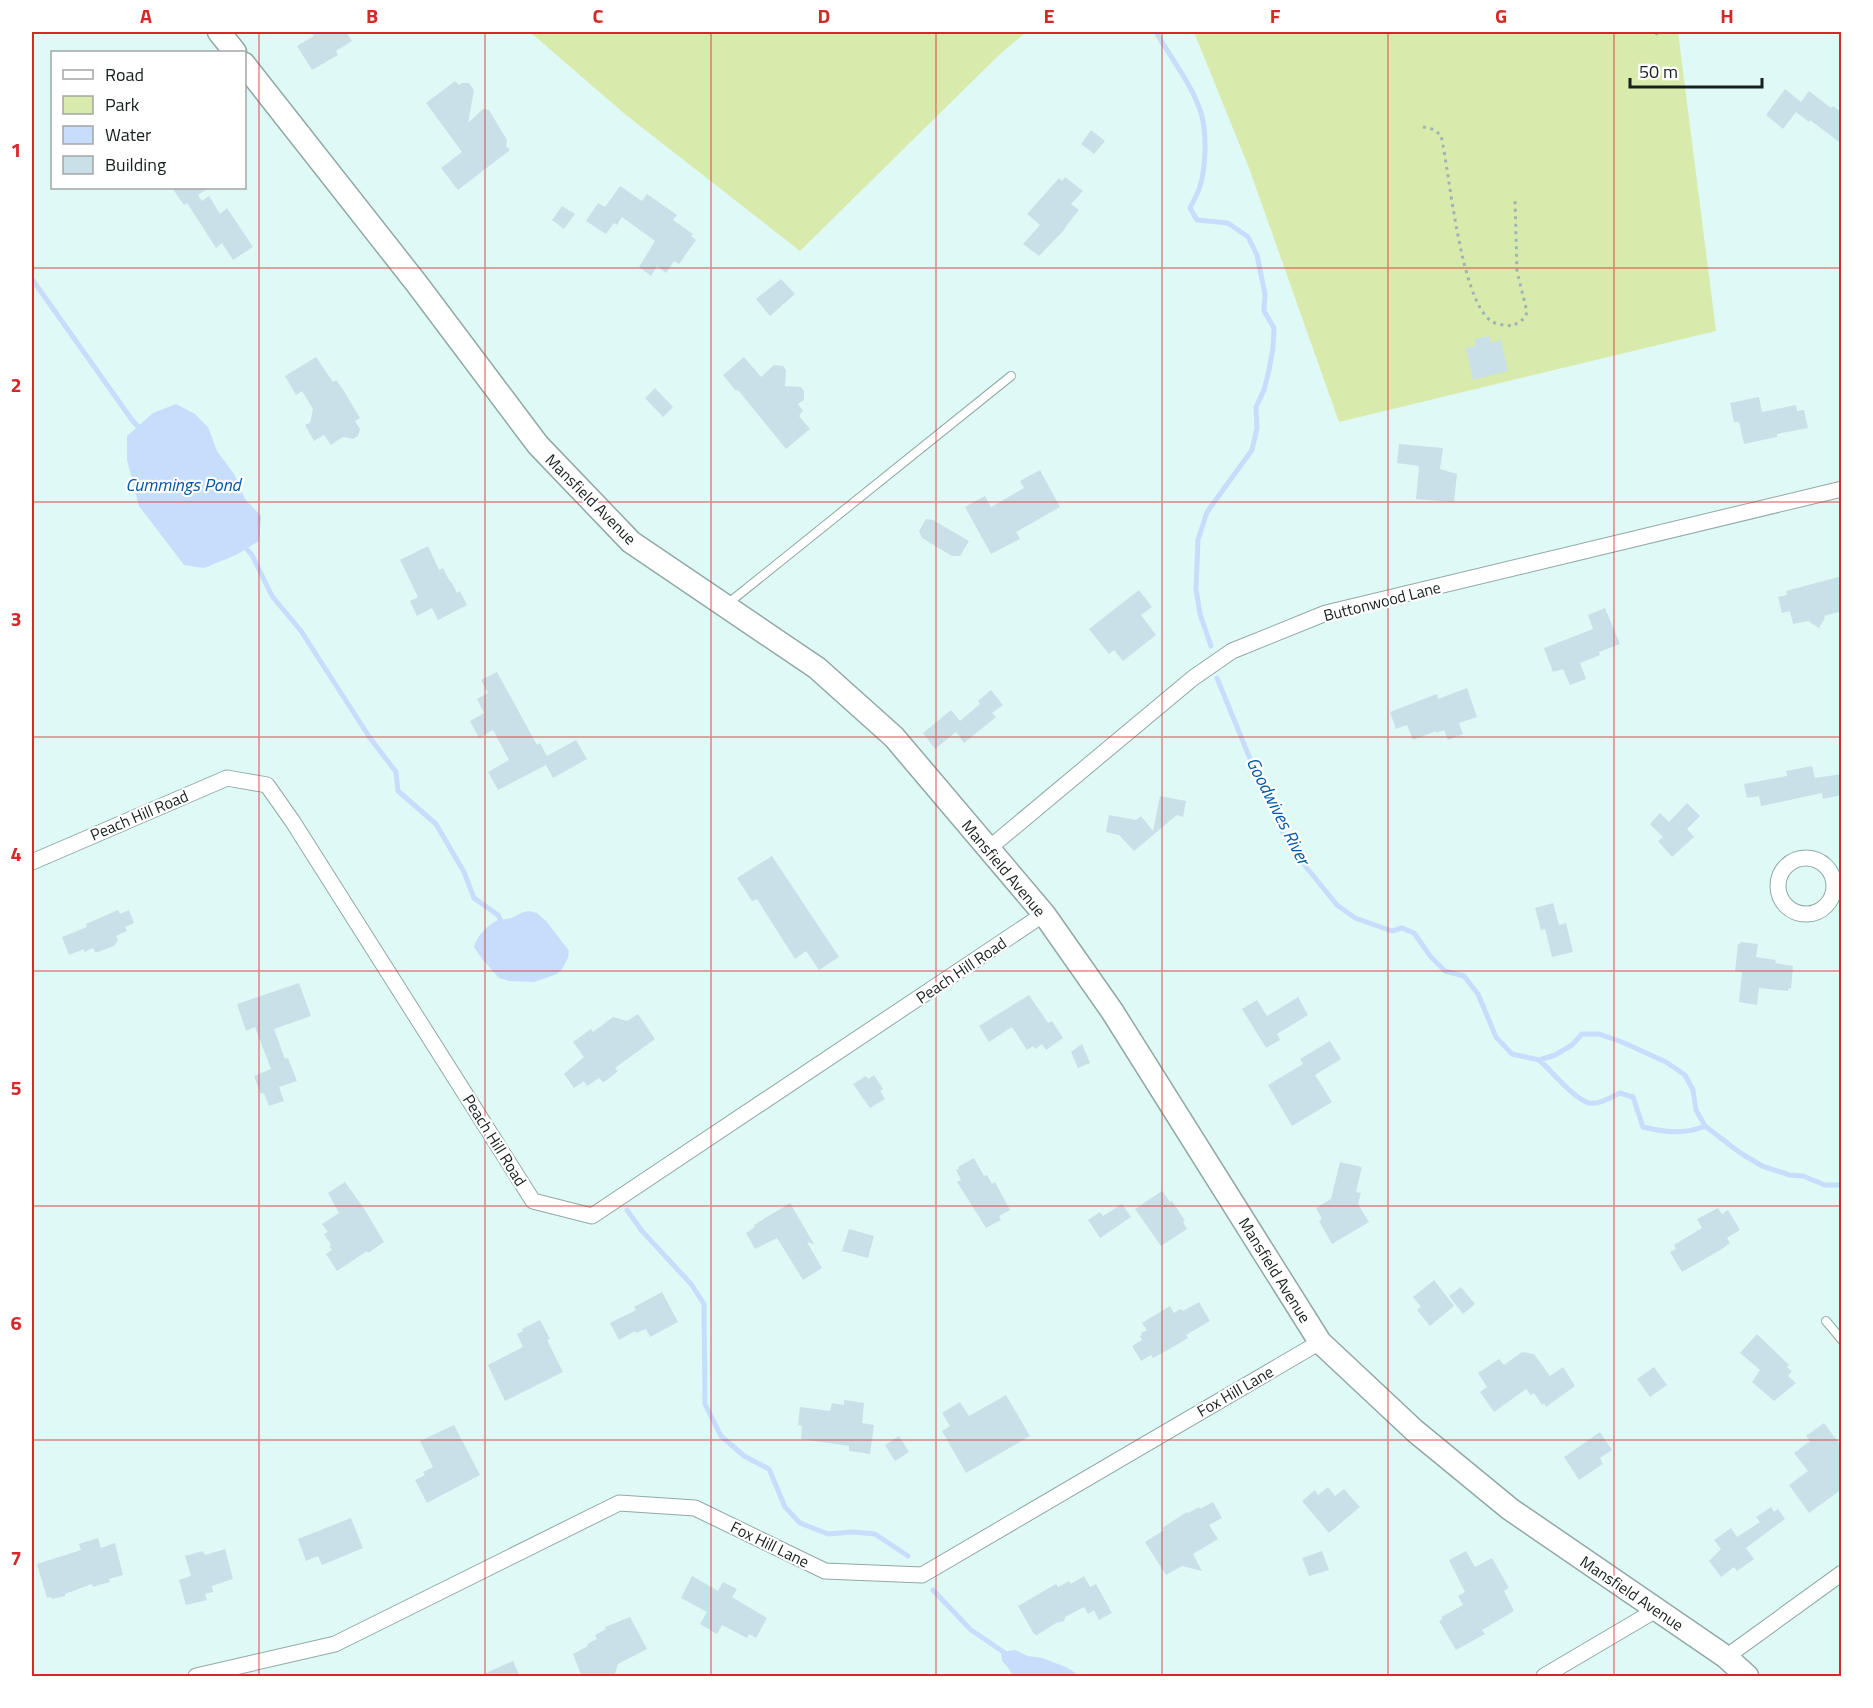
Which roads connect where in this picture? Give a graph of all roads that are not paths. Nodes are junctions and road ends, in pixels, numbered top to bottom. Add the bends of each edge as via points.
1 (219, 32) edge
2 (235, 51) edge
3 (246, 67) edge
4 (1011, 376) dead end
5 (1842, 489) edge
6 (725, 605) junction
7 (988, 849) junction
8 (32, 862) edge
9 (1044, 914) junction
10 (1826, 1321) dead end
11 (1842, 1340) edge
12 (1320, 1342) junction
13 (1842, 1573) edge
14 (1656, 1610) junction
15 (1726, 1656) junction
16 (196, 1677) edge
17 (1544, 1677) edge
18 (1747, 1677) edge

1 - 2 main road
3 - 6 main road, Mansfield Avenue via 538,445 631,542
4 - 6 lane
5 - 7 street, Buttonwood Lane via 1326,613 1232,651 1193,678
6 - 7 main road, Mansfield Avenue via 817,668 894,737
7 - 9 main road, Mansfield Avenue
8 - 9 street, Peach Hill Road via 227,778 267,785 533,1201 592,1216
9 - 12 main road, Mansfield Avenue via 1112,1011
10 - 11 lane
12 - 14 main road, Mansfield Avenue via 1415,1431 1510,1509
12 - 16 street, Fox Hill Lane via 922,1575 825,1571 695,1508 619,1503 335,1644
13 - 15 street
14 - 15 main road, Mansfield Avenue
14 - 17 street
15 - 18 main road, Mansfield Avenue

